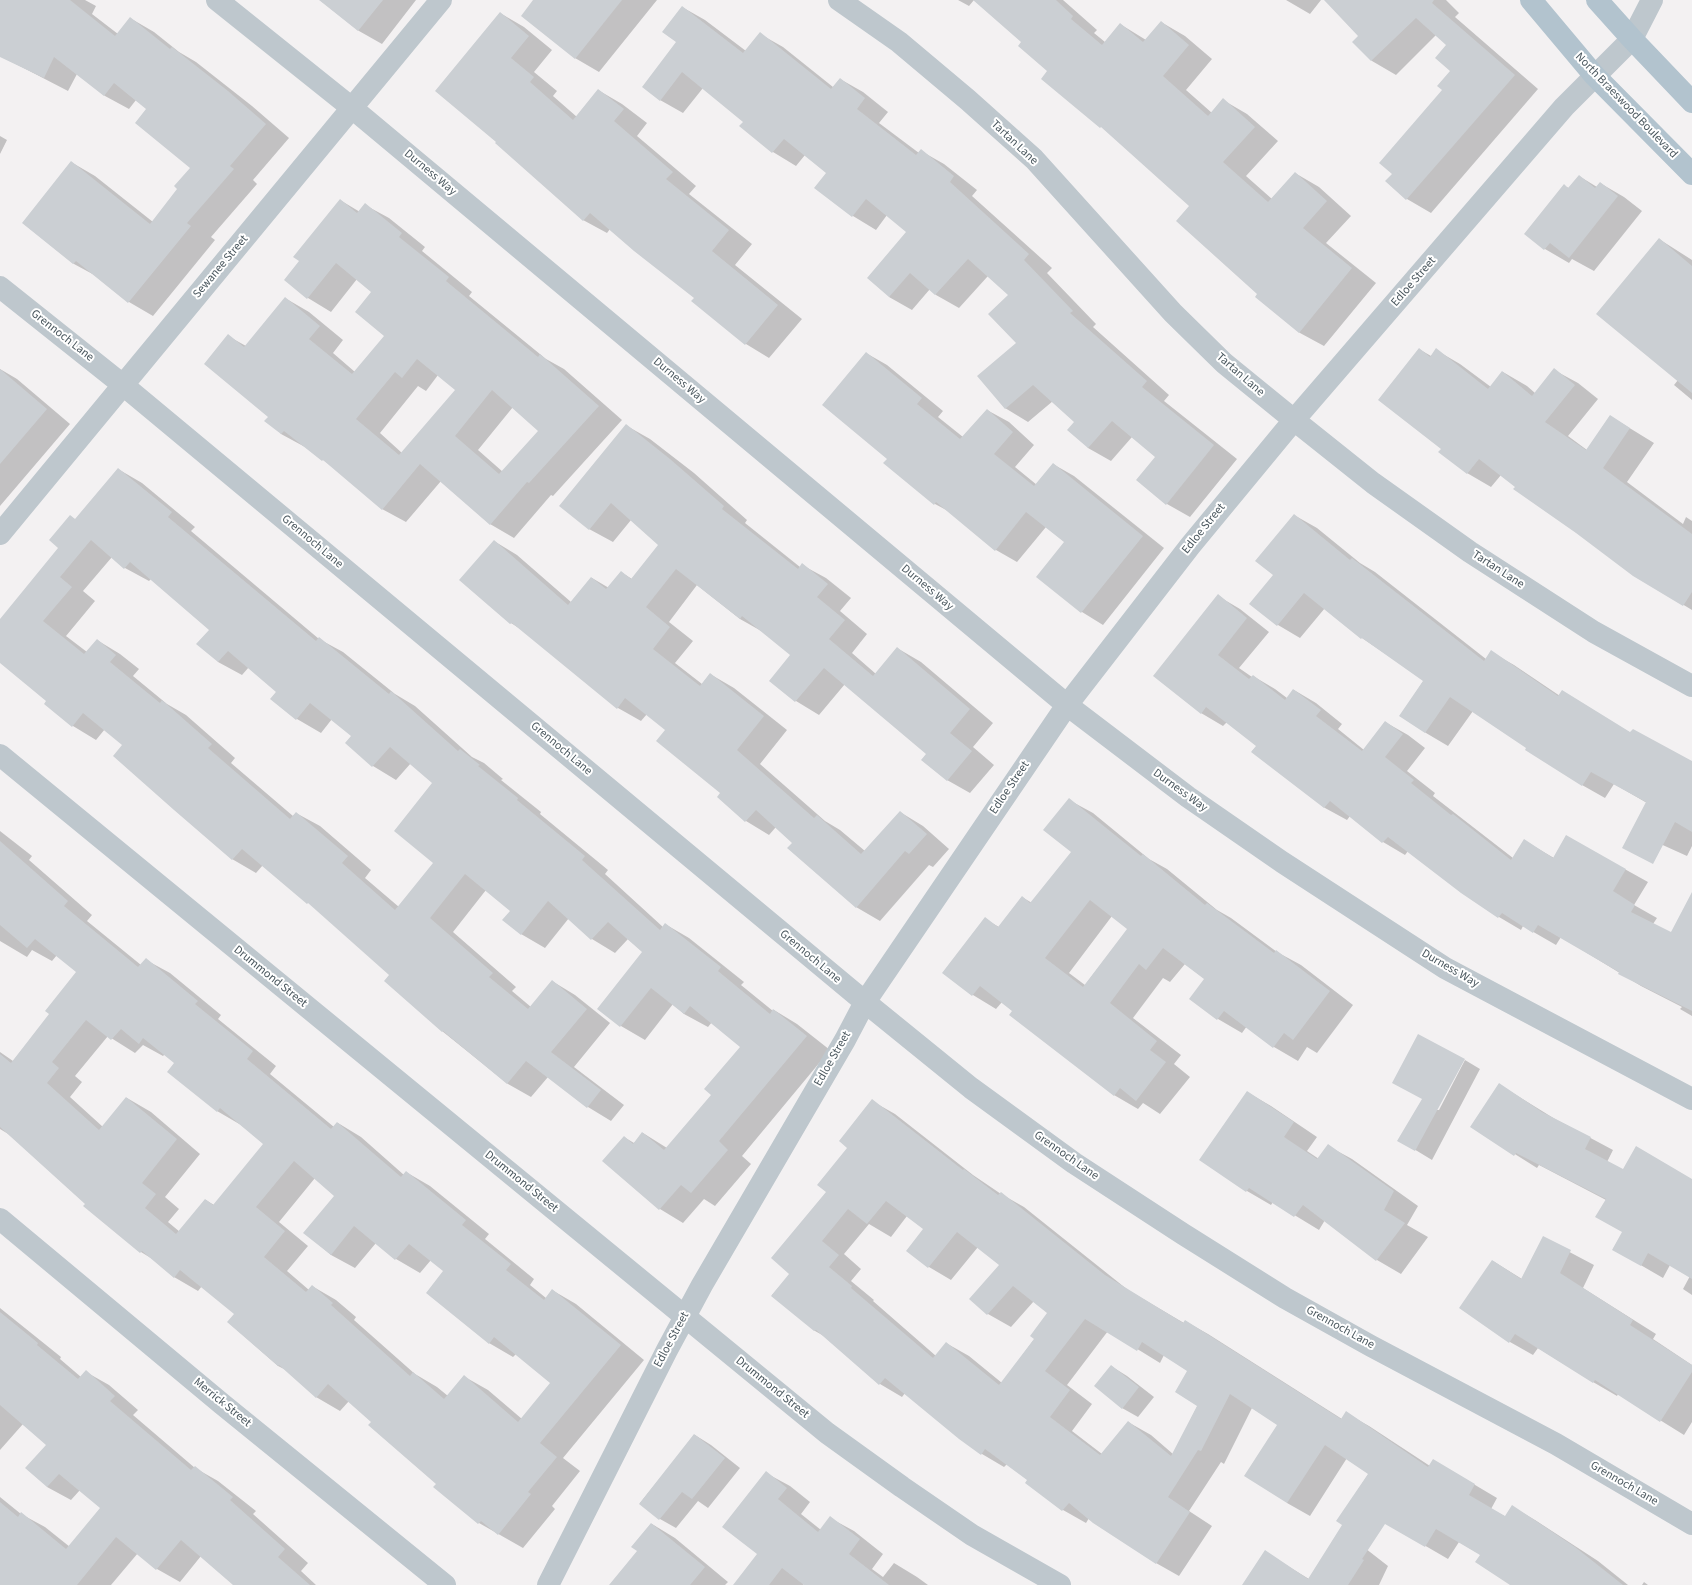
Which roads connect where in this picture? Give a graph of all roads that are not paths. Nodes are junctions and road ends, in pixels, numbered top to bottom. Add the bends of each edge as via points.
1 (217, 0) edge
2 (441, 0) edge
3 (839, 0) edge
4 (1531, 0) edge
5 (1597, 0) edge
6 (1652, 0) edge
7 (1632, 39) junction
8 (1594, 75) junction
9 (1692, 102) edge
10 (352, 108) junction
11 (1692, 174) edge
12 (0, 287) edge
13 (123, 385) junction
14 (1294, 420) junction
15 (0, 534) edge
16 (1692, 686) edge
17 (1067, 705) junction
18 (0, 755) edge
19 (865, 1002) junction
20 (1692, 1099) edge
21 (0, 1219) edge
22 (684, 1316) junction
23 (1692, 1524) edge
24 (445, 1585) edge
25 (548, 1585) edge
26 (1060, 1585) edge

1 - 10 street, Durness Way
2 - 10 street, Sewanee Street
3 - 14 street, Tartan Lane via 899,42 1034,159 1173,313 1224,363
4 - 8 main road, North Braeswood Boulevard
5 - 7 main road
6 - 7 street, Edloe Street
7 - 8 street, Edloe Street
7 - 9 main road
8 - 11 main road, North Braeswood Boulevard
8 - 14 street, Edloe Street
10 - 13 street, Sewanee Street
10 - 17 street, Durness Way
12 - 13 street, Grennoch Lane
13 - 15 street, Sewanee Street
13 - 19 street, Grennoch Lane
14 - 16 street, Tartan Lane via 1373,483 1470,552 1594,632
14 - 17 street, Edloe Street via 1190,546
17 - 19 street, Edloe Street
17 - 20 street, Durness Way via 1188,798 1445,968
18 - 22 street, Drummond Street
19 - 22 street, Edloe Street
19 - 23 street, Grennoch Lane via 971,1088 1074,1163 1183,1234 1285,1298 1556,1444
21 - 24 street, Merrick Street
22 - 25 street, Edloe Street
22 - 26 street, Drummond Street via 827,1433 902,1487 972,1535

